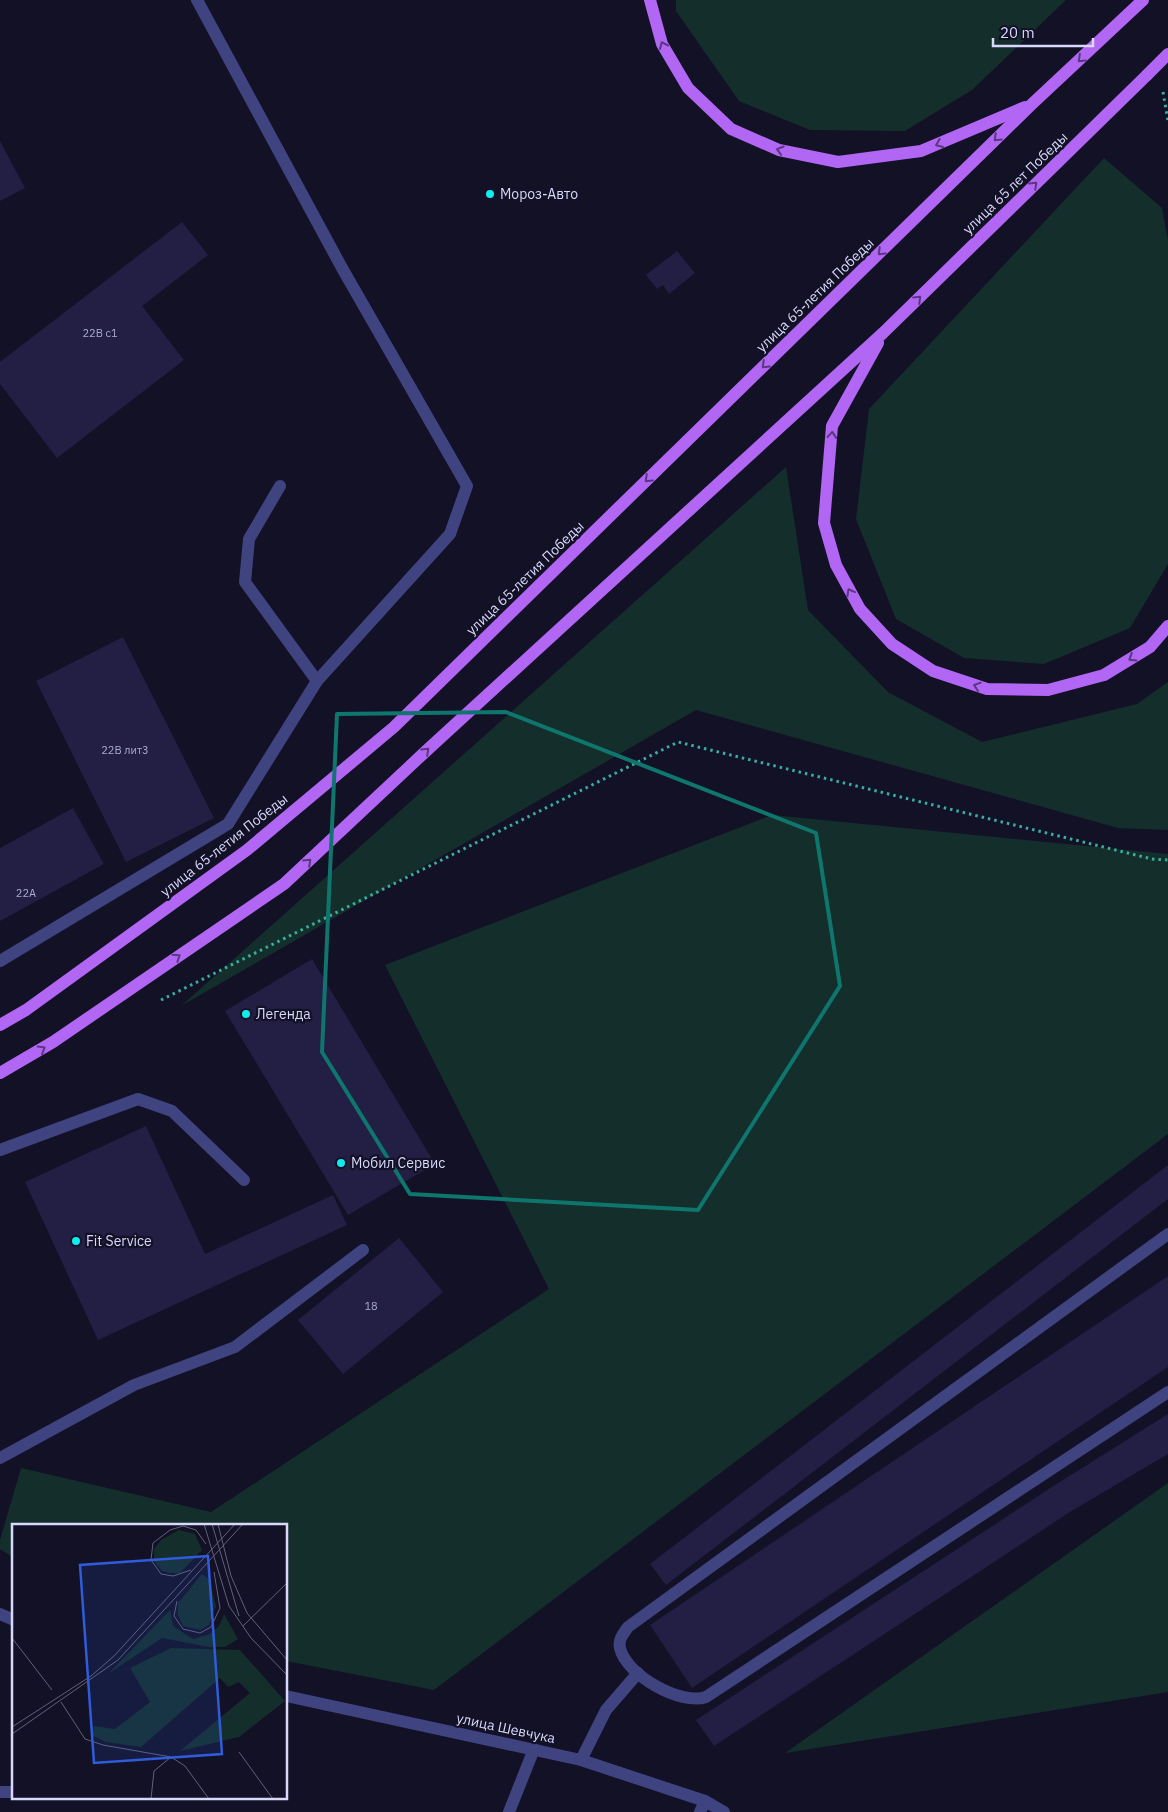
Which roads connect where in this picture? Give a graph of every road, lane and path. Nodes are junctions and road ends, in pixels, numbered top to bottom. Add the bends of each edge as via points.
1 (197, 0) edge
2 (650, 0) edge
3 (1143, 0) edge
4 (1168, 54) edge
5 (1032, 104) junction
6 (884, 333) junction
7 (280, 486) dead end
8 (1168, 626) edge
9 (317, 681) junction
10 (1168, 860) edge
11 (0, 961) edge
12 (159, 1000) dead end
13 (0, 1026) edge
14 (0, 1073) edge
15 (0, 1150) edge
16 (244, 1180) dead end
17 (1168, 1234) edge
18 (363, 1250) dead end
19 (1168, 1392) edge
20 (0, 1458) edge
21 (0, 1614) edge
22 (12, 1619) edge
23 (638, 1673) junction
24 (288, 1696) edge
25 (534, 1749) junction
26 (581, 1760) junction
27 (702, 1807) edge
28 (509, 1812) edge
29 (724, 1812) edge

1 - 9 street via 342,268 467,486 450,534
5 -> 2 main road via 921,152 838,162 779,150 731,129 688,88 662,44
3 -> 5 main road
6 -> 4 main road, улица 65 лет Победы, bridge
5 -> 13 main road, улица 65-летия Победы via 394,727 247,850
8 -> 6 main road via 1150,647 1104,675 1048,690 987,689 933,671 892,644 860,609 836,565 824,523 832,426
14 -> 6 main road via 53,1042 284,884
7 - 9 street via 249,539 244,582
9 - 11 street via 228,824
10 - 12 path via 1152,859 678,742
15 - 16 street via 138,1099 172,1110
17 - 23 street via 628,1627 620,1637 619,1647
18 - 20 street via 235,1347 134,1385
19 - 23 street via 706,1697 697,1700 675,1696
21 - 22 street
23 - 26 street via 606,1710
24 - 25 street, улица Шевчука
25 - 26 street, улица Шевчука
25 - 28 street
26 - 27 street, улица Шевчука
27 - 29 street, улица Шевчука

